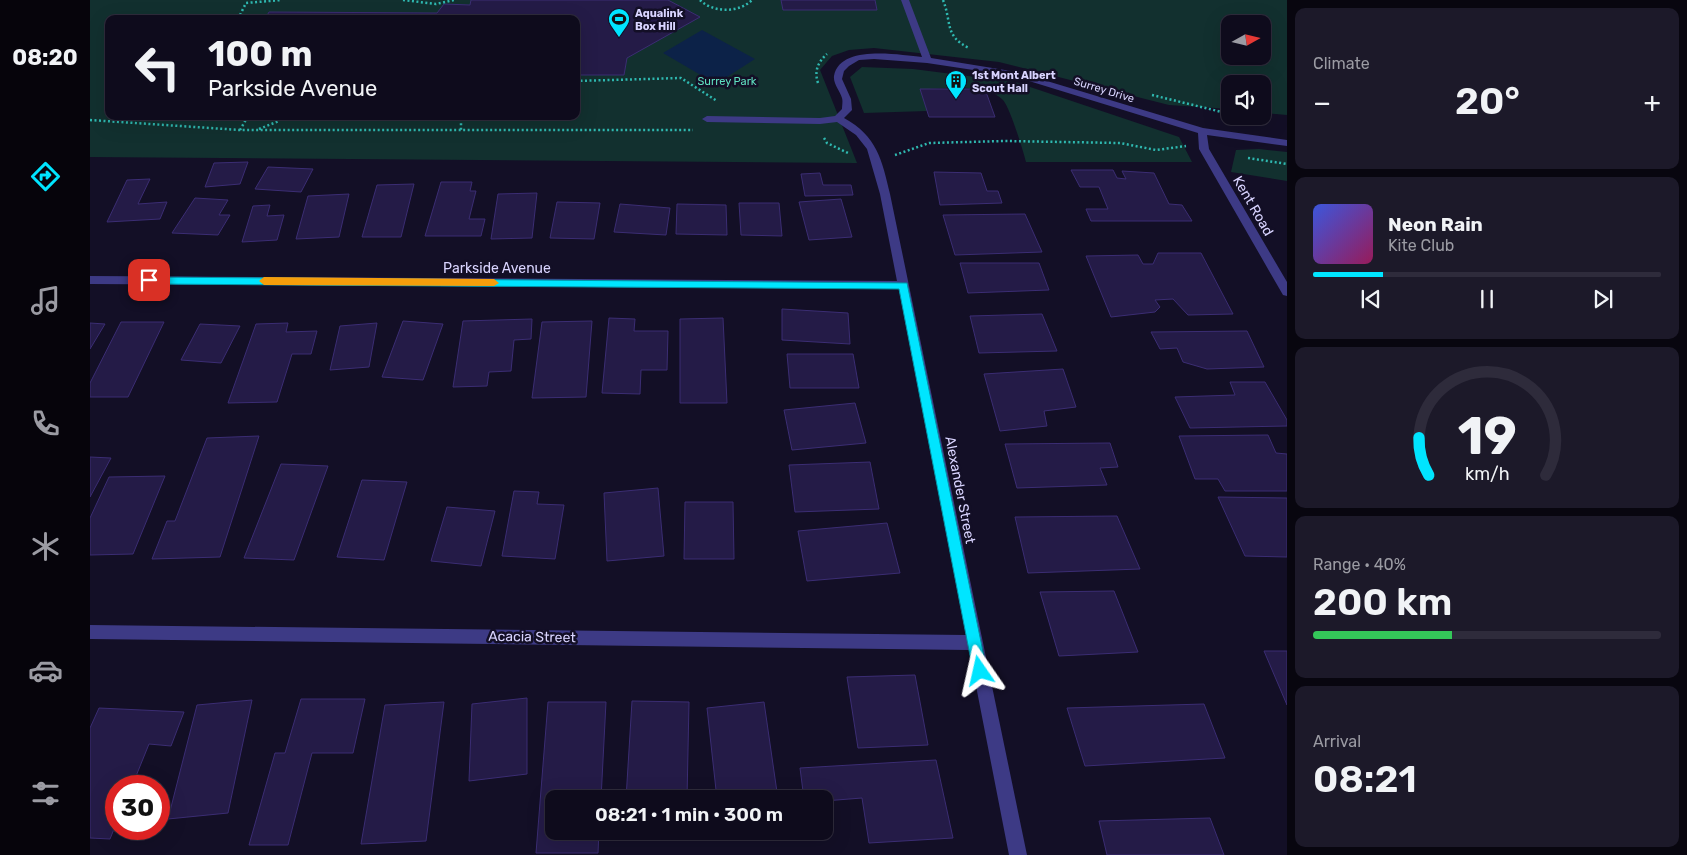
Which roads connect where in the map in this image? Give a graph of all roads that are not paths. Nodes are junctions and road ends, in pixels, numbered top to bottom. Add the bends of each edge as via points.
1 (905, 0) edge
2 (927, 60) junction
3 (707, 119) dead end
4 (838, 119) junction
5 (1202, 131) junction
6 (1287, 143) edge
7 (90, 280) edge
8 (903, 285) junction
9 (1287, 292) edge
10 (90, 632) edge
11 (974, 643) junction
12 (1018, 855) edge

1 - 2 street
2 - 4 street, Surrey Drive via 874,56 857,58 846,64 838,79 847,99 847,110
2 - 5 street, Surrey Drive via 1014,74
3 - 4 street
4 - 8 street, Alexander Street via 854,126 871,146 877,160
5 - 6 street, Surrey Drive
5 - 9 street, Kent Road via 1204,149
7 - 8 street, Parkside Avenue
8 - 11 street, Alexander Street
10 - 11 street, Acacia Street
11 - 12 street, Alexander Street

